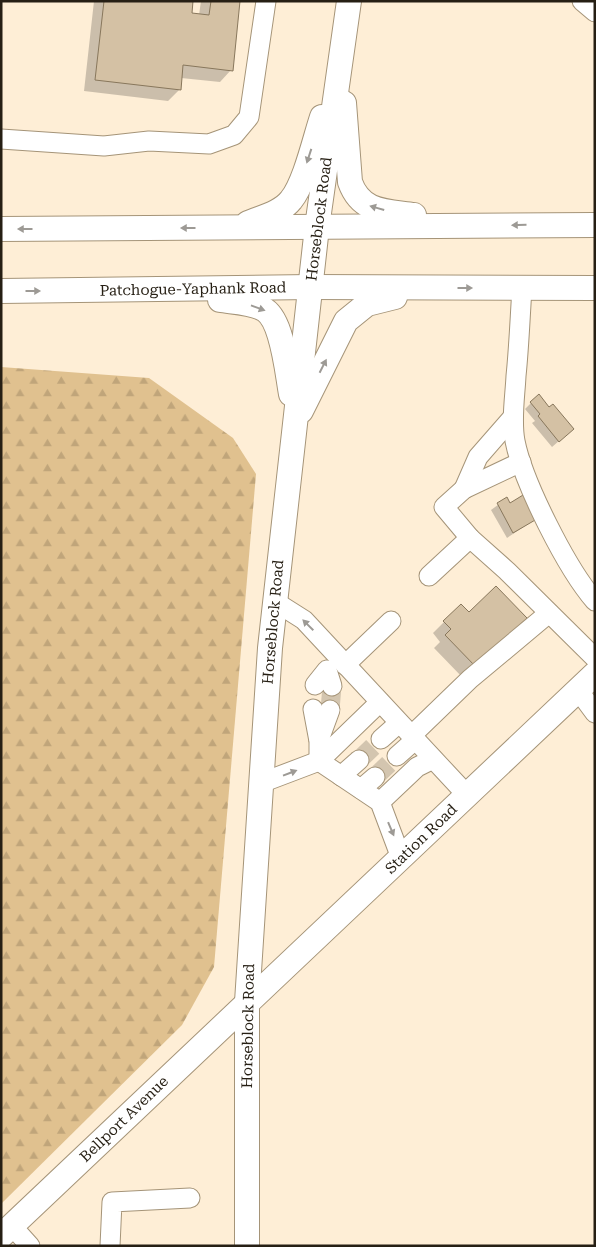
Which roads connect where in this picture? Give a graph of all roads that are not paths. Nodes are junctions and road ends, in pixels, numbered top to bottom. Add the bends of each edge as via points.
1 (266, 1) edge
2 (349, 1) edge
3 (582, 1) edge
4 (595, 12) edge
5 (341, 60) junction
6 (1, 139) edge
7 (595, 225) edge
8 (477, 226) junction
9 (317, 227) junction
10 (237, 228) junction
11 (1, 229) edge
12 (311, 287) junction
13 (430, 288) junction
14 (522, 288) junction
15 (595, 288) edge
16 (159, 290) junction
17 (1, 291) edge
18 (513, 417) junction
19 (294, 419) junction
20 (521, 462) junction
21 (464, 489) junction
22 (470, 538) junction
23 (429, 576) dead end
24 (595, 601) edge
25 (274, 602) junction
26 (549, 613) junction
27 (391, 621) dead end
28 (595, 658) edge
29 (331, 672) junction
30 (595, 674) edge
31 (578, 690) junction
32 (380, 702) junction
33 (322, 710) tunnel mouth
34 (595, 713) edge
35 (409, 733) junction
36 (382, 739) tunnel mouth
37 (397, 756) tunnel mouth
38 (433, 759) junction
39 (359, 760) tunnel mouth
40 (320, 761) junction
41 (341, 776) junction
42 (260, 783) junction
43 (467, 795) junction
44 (380, 802) junction
45 (401, 858) junction
46 (247, 1002) junction
47 (190, 1198) dead end
48 (6, 1231) edge
49 (30, 1246) edge
50 (110, 1246) edge
51 (247, 1246) edge

1 - 6 lane via 249,117 234,134 209,144 149,141 104,146
2 - 5 main road, Horseblock Road
3 - 4 lane
8 -> 5 main road via 376,209 359,200 350,182
5 - 9 main road, Horseblock Road
5 -> 10 main road via 299,186 291,200 277,212
7 -> 8 main road
8 - 9 main road
9 - 10 main road
9 - 12 main road, Horseblock Road
10 -> 11 main road
12 - 13 main road, Patchogue-Yaphank Road
12 - 16 main road, Patchogue-Yaphank Road
12 - 19 main road, Horseblock Road
13 -> 14 main road, Patchogue-Yaphank Road
19 -> 13 main road via 353,313 367,304
14 - 15 main road, Patchogue-Yaphank Road
14 - 18 lane
17 -> 16 main road, Patchogue-Yaphank Road
16 -> 19 main road via 266,310 276,325
18 - 20 lane via 514,440
18 - 21 lane via 478,457
19 - 25 main road, Horseblock Road
20 - 21 lane
20 - 24 lane via 563,552
21 - 22 lane via 444,507
22 - 23 lane
22 - 26 lane
29 -> 25 lane via 304,620
25 - 42 main road, Horseblock Road
26 - 28 lane
26 - 35 lane
27 - 29 lane
29 - 32 lane
30 - 31 main road, Station Road
31 - 34 lane
31 - 43 main road, Station Road
32 - 35 lane
32 - 40 lane
33 - 40 lane
35 - 36 lane
35 - 37 lane
35 - 38 lane
38 - 43 lane
38 - 44 lane via 417,767
39 - 41 lane
40 - 41 lane
42 -> 40 lane
41 - 44 lane via 368,783
42 - 46 main road, Horseblock Road
43 - 45 main road, Station Road
44 -> 45 lane
45 - 46 main road, Station Road
46 - 48 main road, Bellport Avenue
46 - 51 main road, Horseblock Road
47 - 50 lane via 112,1202
48 - 49 lane

